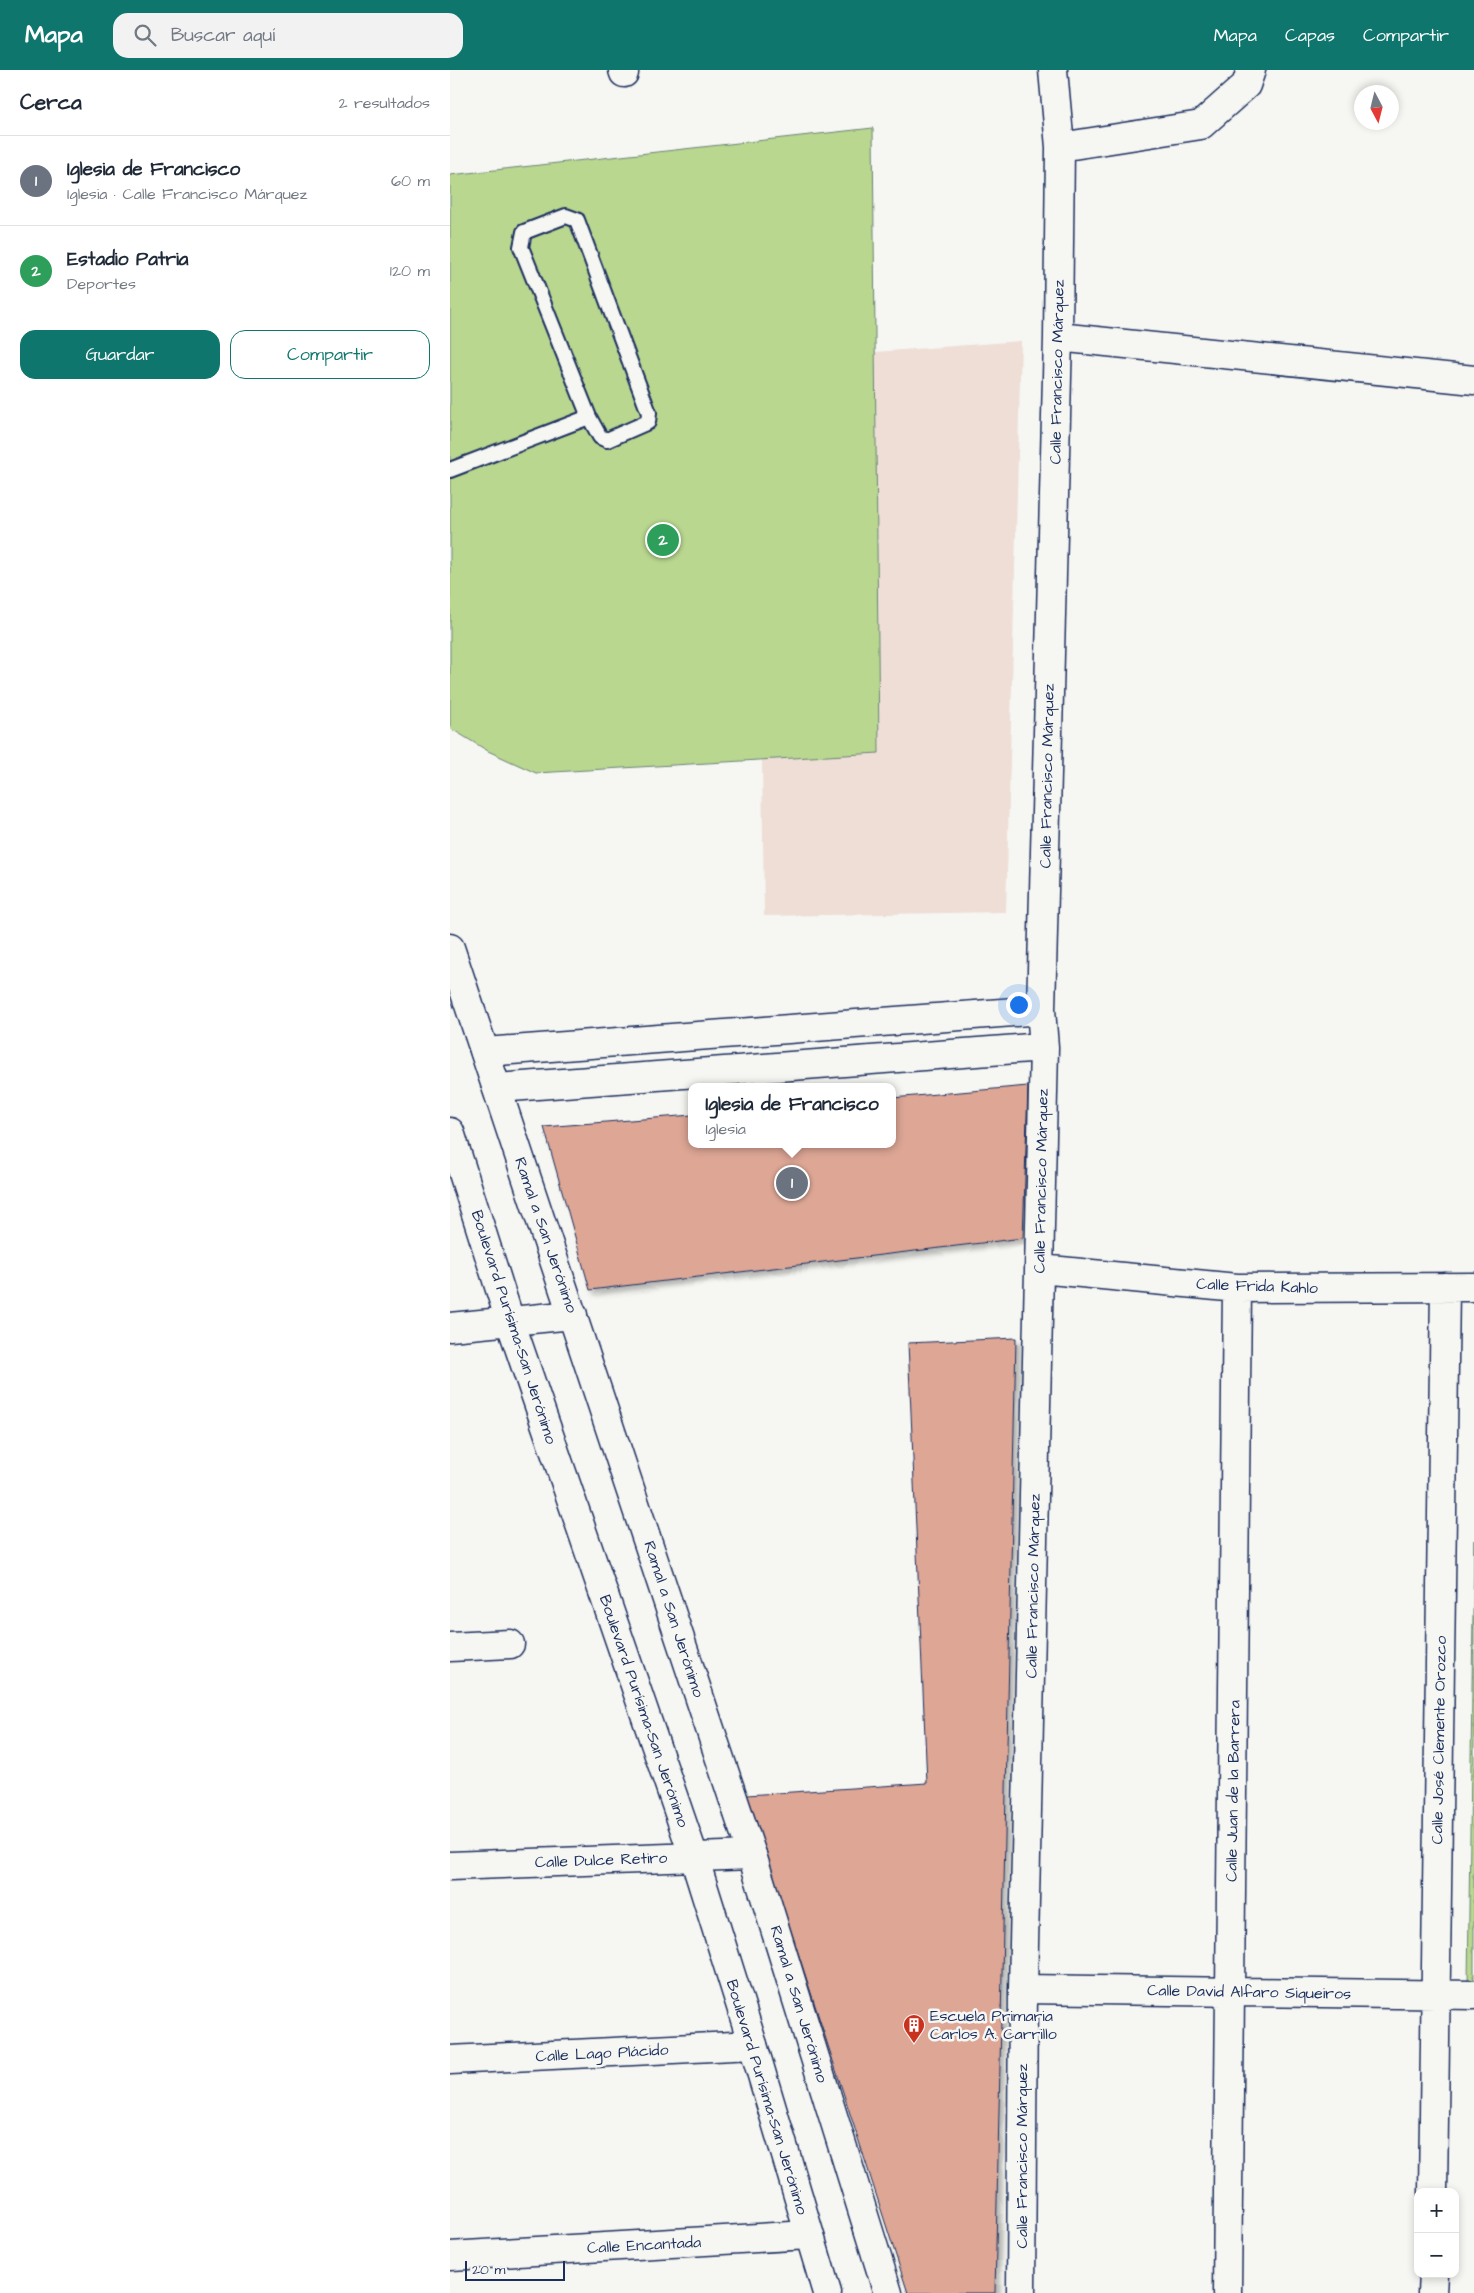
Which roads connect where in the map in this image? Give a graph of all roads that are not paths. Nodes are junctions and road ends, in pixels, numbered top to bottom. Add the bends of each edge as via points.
1 (1052, 70) edge
2 (1249, 78) edge
3 (1060, 147) junction
4 (1058, 337) junction
5 (1474, 380) edge
6 (589, 417) junction
7 (450, 470) edge
8 (450, 948) edge
9 (1041, 1010) junction
10 (1044, 1047) junction
11 (485, 1052) junction
12 (497, 1088) junction
13 (450, 1132) edge
14 (1040, 1269) junction
15 (1445, 1287) junction
16 (1474, 1287) edge
17 (1238, 1288) junction
18 (573, 1315) junction
19 (510, 1321) junction
20 (450, 1327) edge
21 (510, 1644) dead end
22 (450, 1647) edge
23 (752, 1855) junction
24 (694, 1857) junction
25 (450, 1866) edge
26 (1023, 1989) junction
27 (1231, 1992) junction
28 (1435, 1994) junction
29 (1474, 1995) edge
30 (753, 2045) junction
31 (450, 2060) edge
32 (1433, 2188) edge
33 (809, 2235) junction
34 (450, 2256) edge
35 (1432, 2278) edge
36 (827, 2293) edge
37 (888, 2293) edge
38 (1020, 2293) edge
39 (1227, 2293) edge
40 (1432, 2293) edge

1 - 3 street, Calle Francisco Márquez
2 - 3 street via 1201,125
3 - 4 street, Calle Francisco Márquez
4 - 5 street
4 - 9 street, Calle Francisco Márquez
6 - 6 lane via 521,247 524,232 566,216 578,220 649,413 648,422 607,440 600,437
6 - 7 lane
8 - 11 street, Ramal a San Jerónimo
9 - 10 street, Calle Francisco Márquez
9 - 11 street
10 - 12 street
10 - 14 street, Calle Francisco Márquez
11 - 12 street, Ramal a San Jerónimo
12 - 18 street, Ramal a San Jerónimo
13 - 19 street, Boulevard Purísima-San Jerónimo
14 - 17 street, Calle Frida Kahlo
14 - 26 street, Calle Francisco Márquez
15 - 16 street, Calle Frida Kahlo
15 - 17 street, Calle Frida Kahlo
15 - 28 street, Calle José Clemente Orozco
17 - 27 street, Calle Juan de la Barrera
18 - 19 street
18 - 23 street, Ramal a San Jerónimo
19 - 20 street
19 - 24 street, Boulevard Purísima-San Jerónimo
21 - 22 street
23 - 24 street, Calle Dulce Retiro
23 - 37 street, Ramal a San Jerónimo
24 - 25 street, Calle Dulce Retiro
24 - 30 street, Boulevard Purísima-San Jerónimo
26 - 27 street, Calle David Alfaro Siqueiros
26 - 38 street, Calle Francisco Márquez
27 - 28 street, Calle David Alfaro Siqueiros
27 - 39 street, Calle Juan de la Barrera
28 - 29 street, Calle David Alfaro Siqueiros
28 - 32 street, Calle José Clemente Orozco
30 - 31 street, Calle Lago Plácido
30 - 33 street, Boulevard Purísima-San Jerónimo
33 - 34 street, Calle Encantada
33 - 36 street, Boulevard Purísima-San Jerónimo
35 - 40 street

